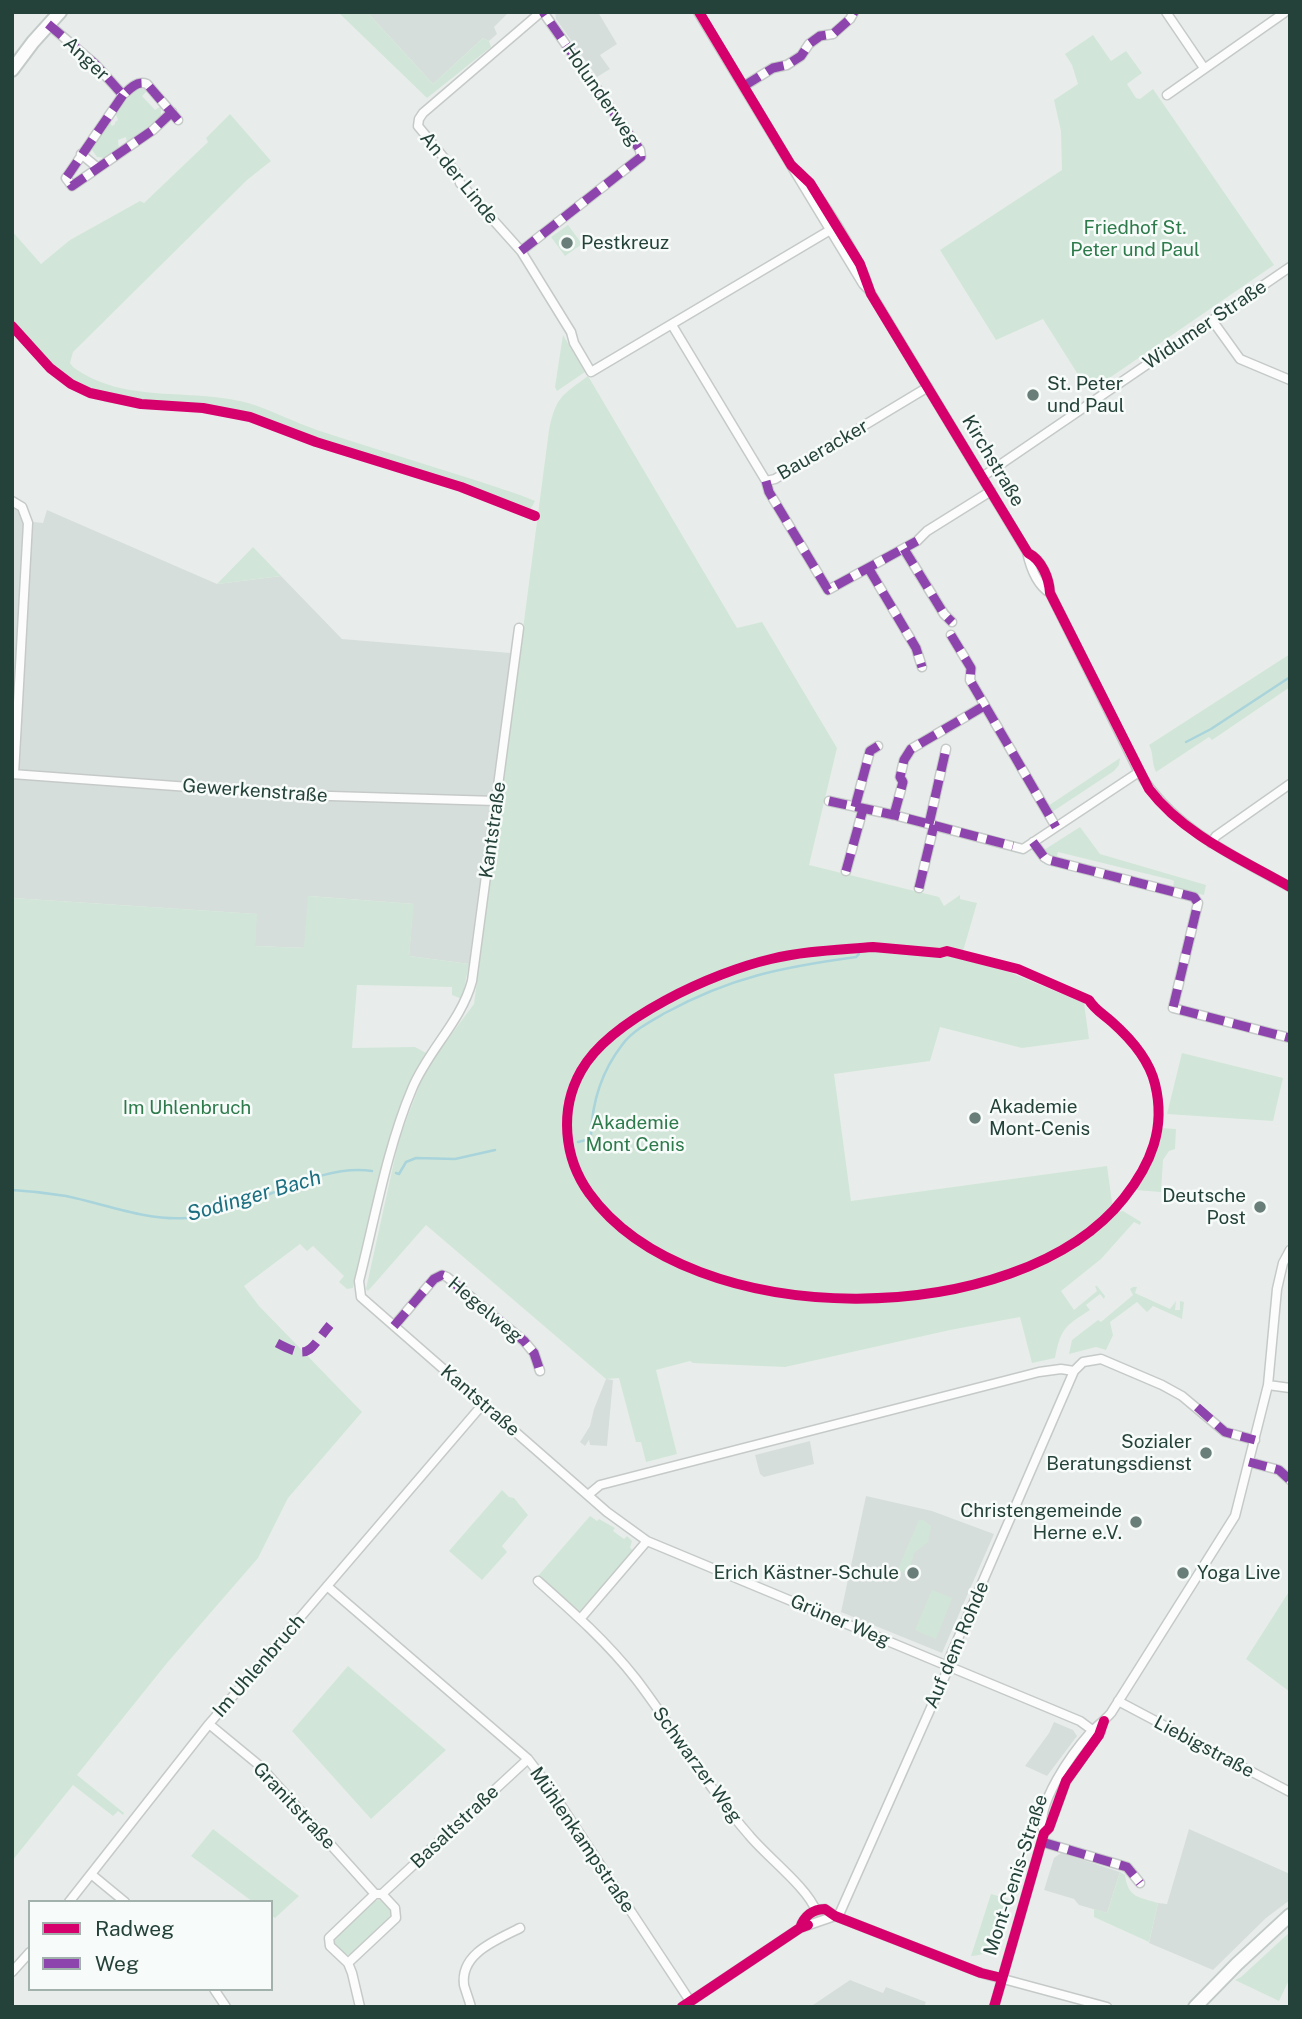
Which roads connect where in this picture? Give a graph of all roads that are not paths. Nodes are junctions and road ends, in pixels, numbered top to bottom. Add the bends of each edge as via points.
1 (60, 12) edge
2 (542, 12) edge
3 (854, 12) edge
4 (1166, 12) edge
5 (699, 13) edge
6 (1284, 13) edge
7 (1290, 20) edge
8 (48, 24) junction
9 (1204, 68) junction
10 (12, 70) edge
11 (744, 86) junction
12 (123, 95) junction
13 (1167, 95) dead end
14 (172, 111) junction
15 (178, 120) dead end
16 (81, 154) junction
17 (98, 168) junction
18 (833, 229) junction
19 (521, 251) junction
20 (1290, 267) edge
21 (1212, 320) junction
22 (671, 325) junction
23 (1290, 380) edge
24 (928, 387) junction
25 (982, 477) junction
26 (766, 481) junction
27 (991, 491) junction
28 (12, 501) edge
29 (904, 549) junction
30 (869, 569) junction
31 (952, 622) dead end
32 (519, 628) dead end
33 (951, 635) dead end
34 (922, 667) dead end
35 (984, 706) junction
36 (878, 746) dead end
37 (946, 749) dead end
38 (1139, 772) junction
39 (13, 774) edge
40 (1290, 784) edge
41 (496, 801) junction
42 (829, 801) dead end
43 (859, 808) junction
44 (894, 815) junction
45 (931, 825) junction
46 (1056, 827) junction
47 (1033, 842) junction
48 (1211, 843) junction
49 (846, 871) dead end
50 (1290, 887) edge
51 (919, 888) dead end
52 (1290, 1038) edge
53 (1290, 1250) edge
54 (394, 1326) junction
55 (540, 1371) dead end
56 (1074, 1371) junction
57 (1268, 1385) junction
58 (1290, 1388) edge
59 (483, 1404) junction
60 (1255, 1440) junction
61 (1249, 1462) junction
62 (1290, 1480) edge
63 (588, 1494) junction
64 (647, 1541) junction
65 (537, 1581) dead end
66 (327, 1586) junction
67 (581, 1618) junction
68 (947, 1665) junction
69 (1118, 1702) junction
70 (209, 1724) junction
71 (1096, 1732) junction
72 (527, 1759) junction
73 (1290, 1792) edge
74 (1042, 1842) junction
75 (91, 1874) junction
76 (1140, 1883) dead end
77 (378, 1894) junction
78 (71, 1900) edge
79 (123, 1900) edge
80 (816, 1911) junction
81 (1290, 1915) edge
82 (837, 1917) junction
83 (520, 1928) dead end
84 (800, 1928) junction
85 (28, 1954) edge
86 (348, 1963) junction
87 (12, 1972) edge
88 (1002, 1978) junction
89 (215, 1991) edge
90 (691, 2001) junction
91 (226, 2007) edge
92 (360, 2007) edge
93 (471, 2007) edge
94 (682, 2007) edge
95 (994, 2007) edge
96 (1107, 2007) edge
97 (1195, 2007) edge

1 - 8 main road
2 - 19 street, Holunderweg via 641,157
2 - 19 street, An der Linde via 423,113 418,125 460,183
3 - 11 street via 833,34 808,44 801,56
4 - 9 street
5 - 11 street, Kirchstraße
6 - 7 street
6 - 9 street
8 - 10 main road
8 - 12 street, Anger
9 - 13 street
11 - 18 street, Kirchstraße
12 - 14 street, Anger via 142,82
12 - 16 street, Anger
14 - 15 street, Anger
14 - 17 street, Anger
16 - 17 street
16 - 17 street, Anger via 66,178 72,186
18 - 22 street
18 - 24 street, Kirchstraße
19 - 22 street, An der Linde via 591,372
20 - 21 street, Widumer Straße
21 - 23 street via 1240,359
21 - 25 street, Widumer Straße
22 - 26 street, Baueracker
24 - 25 street, Kirchstraße
24 - 26 street, Baueracker via 775,480
25 - 27 street, Kirchstraße
26 - 30 street via 828,590
27 - 29 street
27 - 38 street, Kirchstraße via 1028,553 1040,584 1050,593
28 - 39 street, Gewerkenstraße via 22,507 28,523
29 - 30 street
29 - 31 street
30 - 34 street via 916,648
32 - 41 street, Kantstraße
33 - 35 street via 971,668 970,680
35 - 44 street via 911,749 904,760
35 - 46 street
36 - 43 street via 870,751
37 - 45 street
38 - 46 street
38 - 48 street, Kirchstraße via 1163,806
39 - 41 street, Gewerkenstraße via 298,795
40 - 48 street
41 - 54 street, Kantstraße via 467,1001 424,1066 404,1107 359,1281 361,1297
42 - 43 street
43 - 44 street
43 - 49 street
44 - 45 street
45 - 47 street via 1023,849
45 - 51 street
46 - 47 street
47 - 52 street via 1049,860 1194,897 1198,903 1173,1008
48 - 50 street, Kirchstraße
53 - 57 street, Mont-Cenis-Straße via 1277,1289
54 - 55 street, Hegelweg via 434,1279 447,1277 524,1341
54 - 59 street, Kantstraße
56 - 60 street via 1083,1362 1101,1359 1172,1390 1225,1432
56 - 63 street via 1039,1372 748,1445 600,1485
56 - 68 street, Auf dem Rohde
57 - 58 street
57 - 60 street, Mont-Cenis-Straße
59 - 63 street, Kantstraße
59 - 66 street, Im Uhlenbruch
60 - 61 street, Mont-Cenis-Straße
61 - 62 street via 1279,1470
61 - 69 street, Mont-Cenis-Straße via 1230,1526
63 - 64 street, Grüner Weg
64 - 67 street
64 - 68 street, Grüner Weg
65 - 67 street, Schwarzer Weg
66 - 70 street, Im Uhlenbruch
66 - 72 street, Mühlenkampstraße
67 - 80 street, Schwarzer Weg via 636,1680 748,1834 810,1897
68 - 71 street, Grüner Weg
68 - 82 street, Auf dem Rohde
69 - 71 street, Mont-Cenis-Straße
69 - 73 street, Liebigstraße
70 - 75 street, Im Uhlenbruch
70 - 77 street, Granitstraße via 260,1766
71 - 74 street, Mont-Cenis-Straße via 1066,1765 1055,1785 1041,1825
72 - 77 street, Basaltstraße
72 - 90 street, Mühlenkampstraße
74 - 76 street, Mont-Cenis-Straße via 1127,1867
74 - 88 street, Mont-Cenis-Straße
75 - 78 street, Im Uhlenbruch
75 - 79 street
77 - 86 street, Granitstraße via 395,1909 396,1918
77 - 86 street via 329,1938 330,1946
80 - 82 street, Mont-Cenis-Straße via 830,1911
80 - 84 street
81 - 97 main road
82 - 84 street
82 - 88 street, Mont-Cenis-Straße
83 - 93 street via 482,1948 468,1963 464,1983
84 - 90 street
85 - 87 street
86 - 92 street
88 - 95 street
88 - 96 street
89 - 91 street
90 - 94 street

